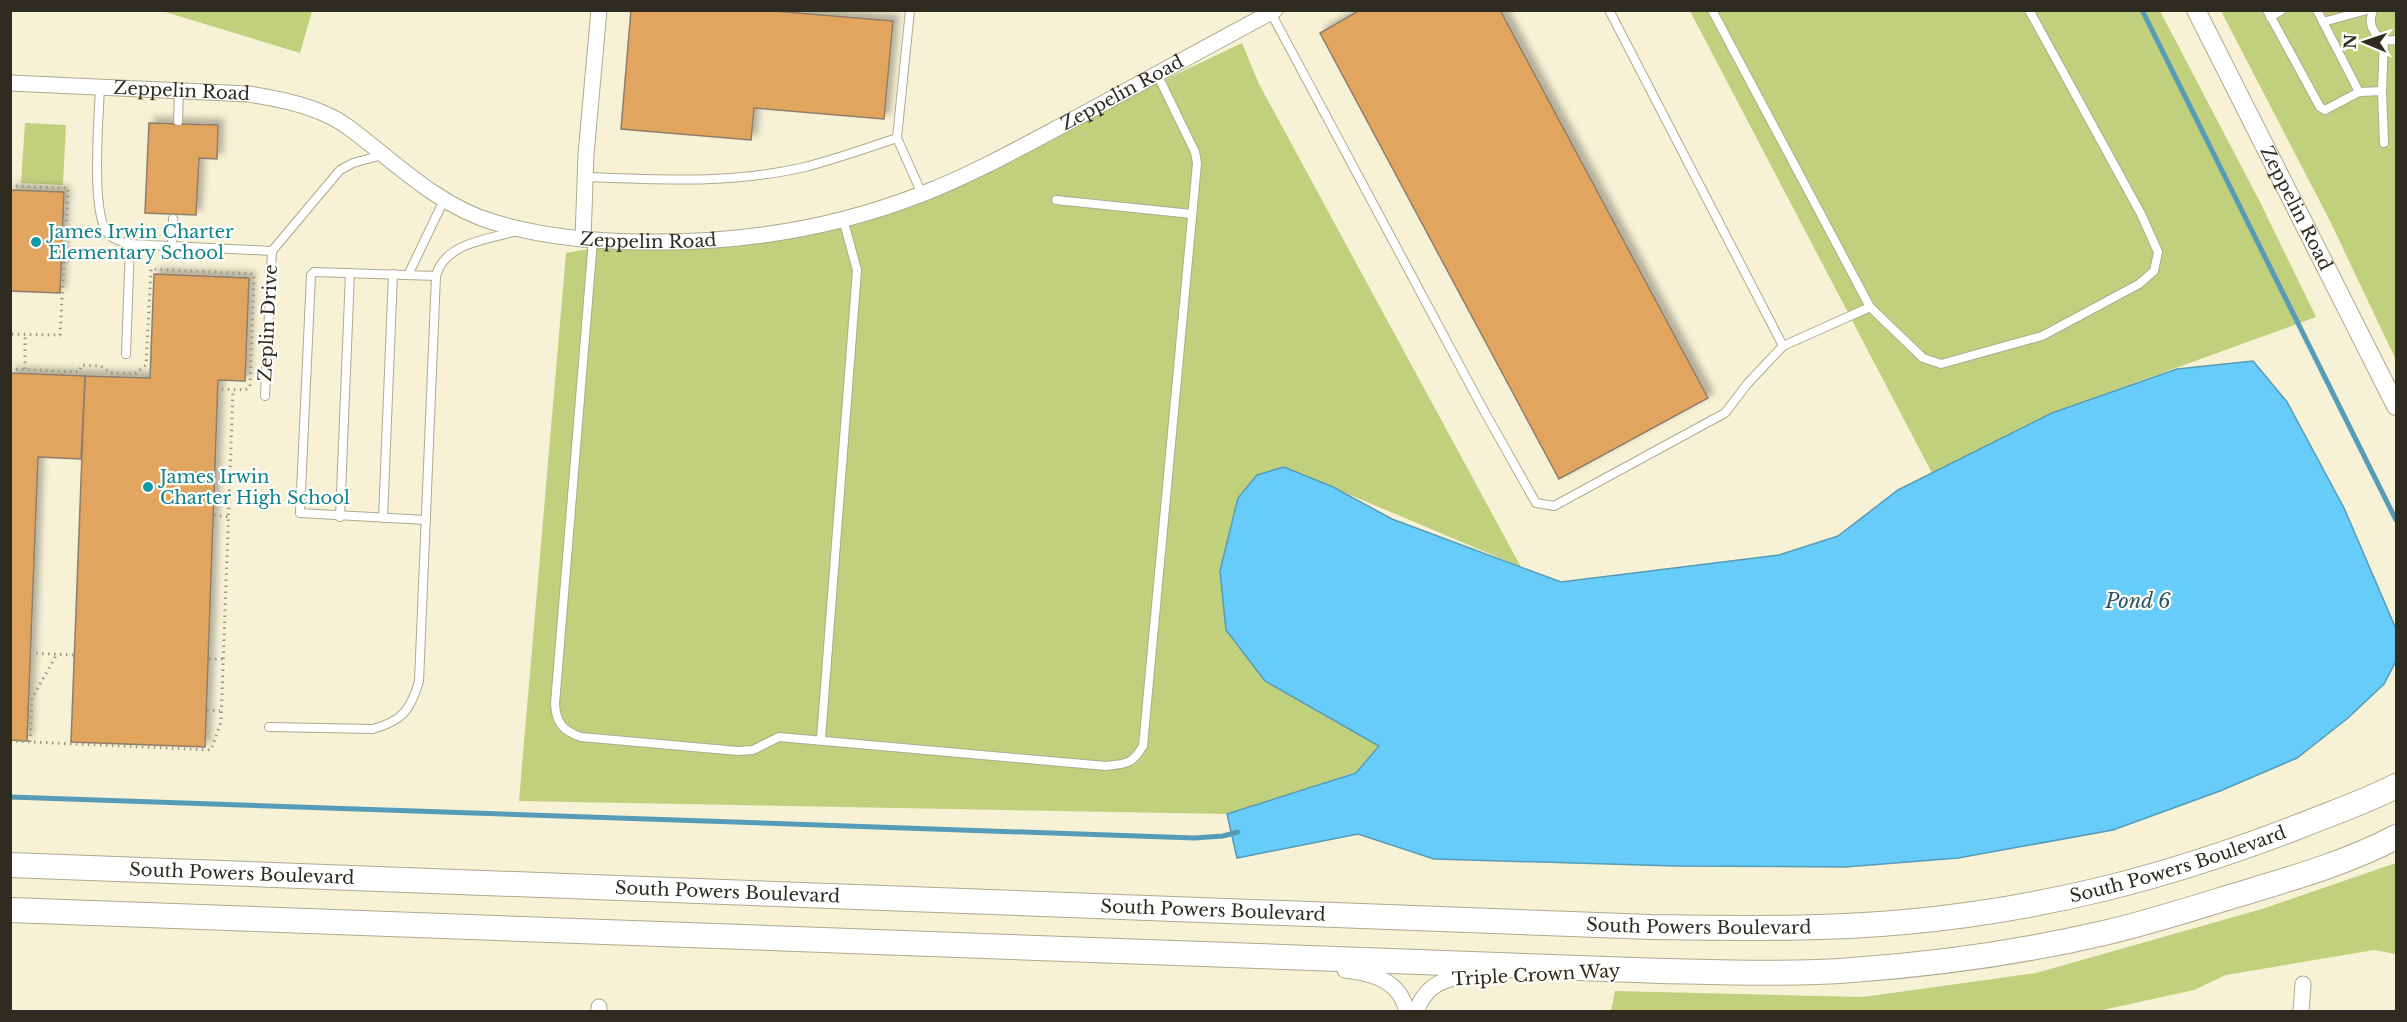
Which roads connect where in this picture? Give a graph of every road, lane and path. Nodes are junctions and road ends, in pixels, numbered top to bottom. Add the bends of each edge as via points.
1 (599, 10) edge
2 (910, 10) edge
3 (1609, 10) edge
4 (1712, 10) edge
5 (2029, 10) edge
6 (2196, 10) edge
7 (2282, 10) edge
8 (2317, 10) edge
9 (2367, 10) edge
10 (2373, 10) edge
11 (1273, 12) edge
12 (2268, 14) edge
13 (2323, 22) junction
14 (2384, 40) junction
15 (2397, 40) edge
16 (1157, 74) junction
17 (10, 83) edge
18 (100, 87) junction
19 (179, 90) junction
20 (2382, 91) junction
21 (2359, 92) junction
22 (178, 121) dead end
23 (897, 138) junction
24 (2384, 143) dead end
25 (383, 155) junction
26 (585, 177) junction
27 (10, 186) edge
28 (922, 195) junction
29 (444, 200) junction
30 (1056, 200) dead end
31 (1192, 214) junction
32 (173, 219) dead end
33 (843, 219) junction
34 (522, 230) junction
35 (588, 239) junction
36 (130, 244) junction
37 (172, 245) junction
38 (272, 250) junction
39 (350, 273) junction
40 (393, 274) junction
41 (408, 275) junction
42 (436, 276) junction
43 (1870, 307) junction
44 (10, 334) edge
45 (25, 334) junction
46 (1783, 346) junction
47 (126, 354) dead end
48 (10, 369) edge
49 (25, 369) junction
50 (218, 389) dead end
51 (234, 390) junction
52 (265, 396) dead end
53 (2397, 406) edge
54 (214, 516) dead end
55 (229, 517) junction
56 (340, 517) junction
57 (383, 518) junction
58 (426, 520) junction
59 (30, 653) dead end
60 (57, 654) junction
61 (74, 655) dead end
62 (209, 659) dead end
63 (223, 659) junction
64 (207, 710) dead end
65 (221, 711) junction
66 (269, 727) dead end
67 (821, 739) junction
68 (10, 741) edge
69 (30, 742) junction
70 (2397, 768) edge
71 (2397, 786) edge
72 (2397, 837) edge
73 (2236, 850) junction
74 (2397, 852) edge
75 (10, 860) edge
76 (10, 865) edge
77 (101, 869) junction
78 (10, 909) edge
79 (2148, 922) junction
80 (1202, 953) junction
81 (1636, 970) junction
82 (2303, 984) dead end
83 (1407, 1011) edge
84 (1416, 1011) edge
85 (2301, 1011) edge

1 - 26 street
2 - 23 lane
3 - 46 lane
4 - 43 lane
5 - 43 lane via 2141,213 2158,252 2154,271 2139,284 2042,336 1941,364 1923,358
6 - 53 street, Zeppelin Road
7 - 12 lane
8 - 13 lane
9 - 13 lane
10 - 14 lane via 2371,27
11 - 16 street, Zeppelin Road
11 - 46 lane via 1536,502 1554,506 1725,413
12 - 21 lane via 2320,108 2325,110
13 - 21 lane
14 - 15 lane
14 - 20 lane
16 - 28 street, Zeppelin Road via 984,167
16 - 31 lane via 1195,152
17 - 18 street, Zeppelin Road
18 - 19 street, Zeppelin Road
18 - 36 lane, Zeplin Drive via 97,204 109,235
19 - 22 lane
19 - 25 street, Zeppelin Road via 249,94 297,104 326,114
20 - 21 lane
20 - 24 lane
23 - 26 lane via 804,167 743,177
23 - 28 lane
25 - 29 street, Zeppelin Road
25 - 38 lane, Zeplin Drive via 340,170
26 - 35 street
27 - 45 path via 68,188 60,335
28 - 33 street, Zeppelin Road
29 - 34 street, Zeppelin Road via 491,222
29 - 41 lane
30 - 31 lane
31 - 67 lane via 1143,746 1135,759 1106,766
32 - 37 lane
33 - 35 street, Zeppelin Road via 775,234 723,240 675,243
33 - 67 lane via 857,270
34 - 35 street, Zeppelin Road
34 - 42 lane via 460,248 447,256
35 - 67 lane via 555,704 560,725 581,737 738,751 753,750 779,737
36 - 37 lane, Zeplin Drive
36 - 47 lane
37 - 38 lane, Zeplin Drive
38 - 52 lane, Zeplin Drive
39 - 40 lane
39 - 56 lane
39 - 56 lane via 311,275 300,513
40 - 41 lane
40 - 57 lane
41 - 42 lane
42 - 58 lane
43 - 46 lane
44 - 45 path
45 - 49 path
48 - 49 path
49 - 51 path via 79,372 82,365 101,366 111,373 135,374 146,365 151,269 254,274 250,387
50 - 51 path
51 - 55 path
54 - 55 path
55 - 63 path
56 - 57 lane
57 - 58 lane
58 - 66 lane via 419,681 413,703 402,716 372,729
59 - 60 path
60 - 61 path
60 - 69 path via 32,698
62 - 63 path
63 - 65 path
64 - 65 path
65 - 69 path via 211,750
68 - 69 path
70 - 73 highway via 2333,804
71 - 73 highway, South Powers Boulevard
72 - 79 highway via 2320,868
73 - 77 highway, South Powers Boulevard via 2152,877 2045,903 1904,922 1791,928 1650,927
74 - 79 highway via 2295,888
75 - 77 highway
76 - 77 highway, South Powers Boulevard
78 - 80 highway
79 - 81 highway via 2060,943 1851,970
80 - 81 highway
80 - 83 street via 1368,972 1397,991
81 - 84 street, Triple Crown Way via 1452,977 1427,992
82 - 85 street

